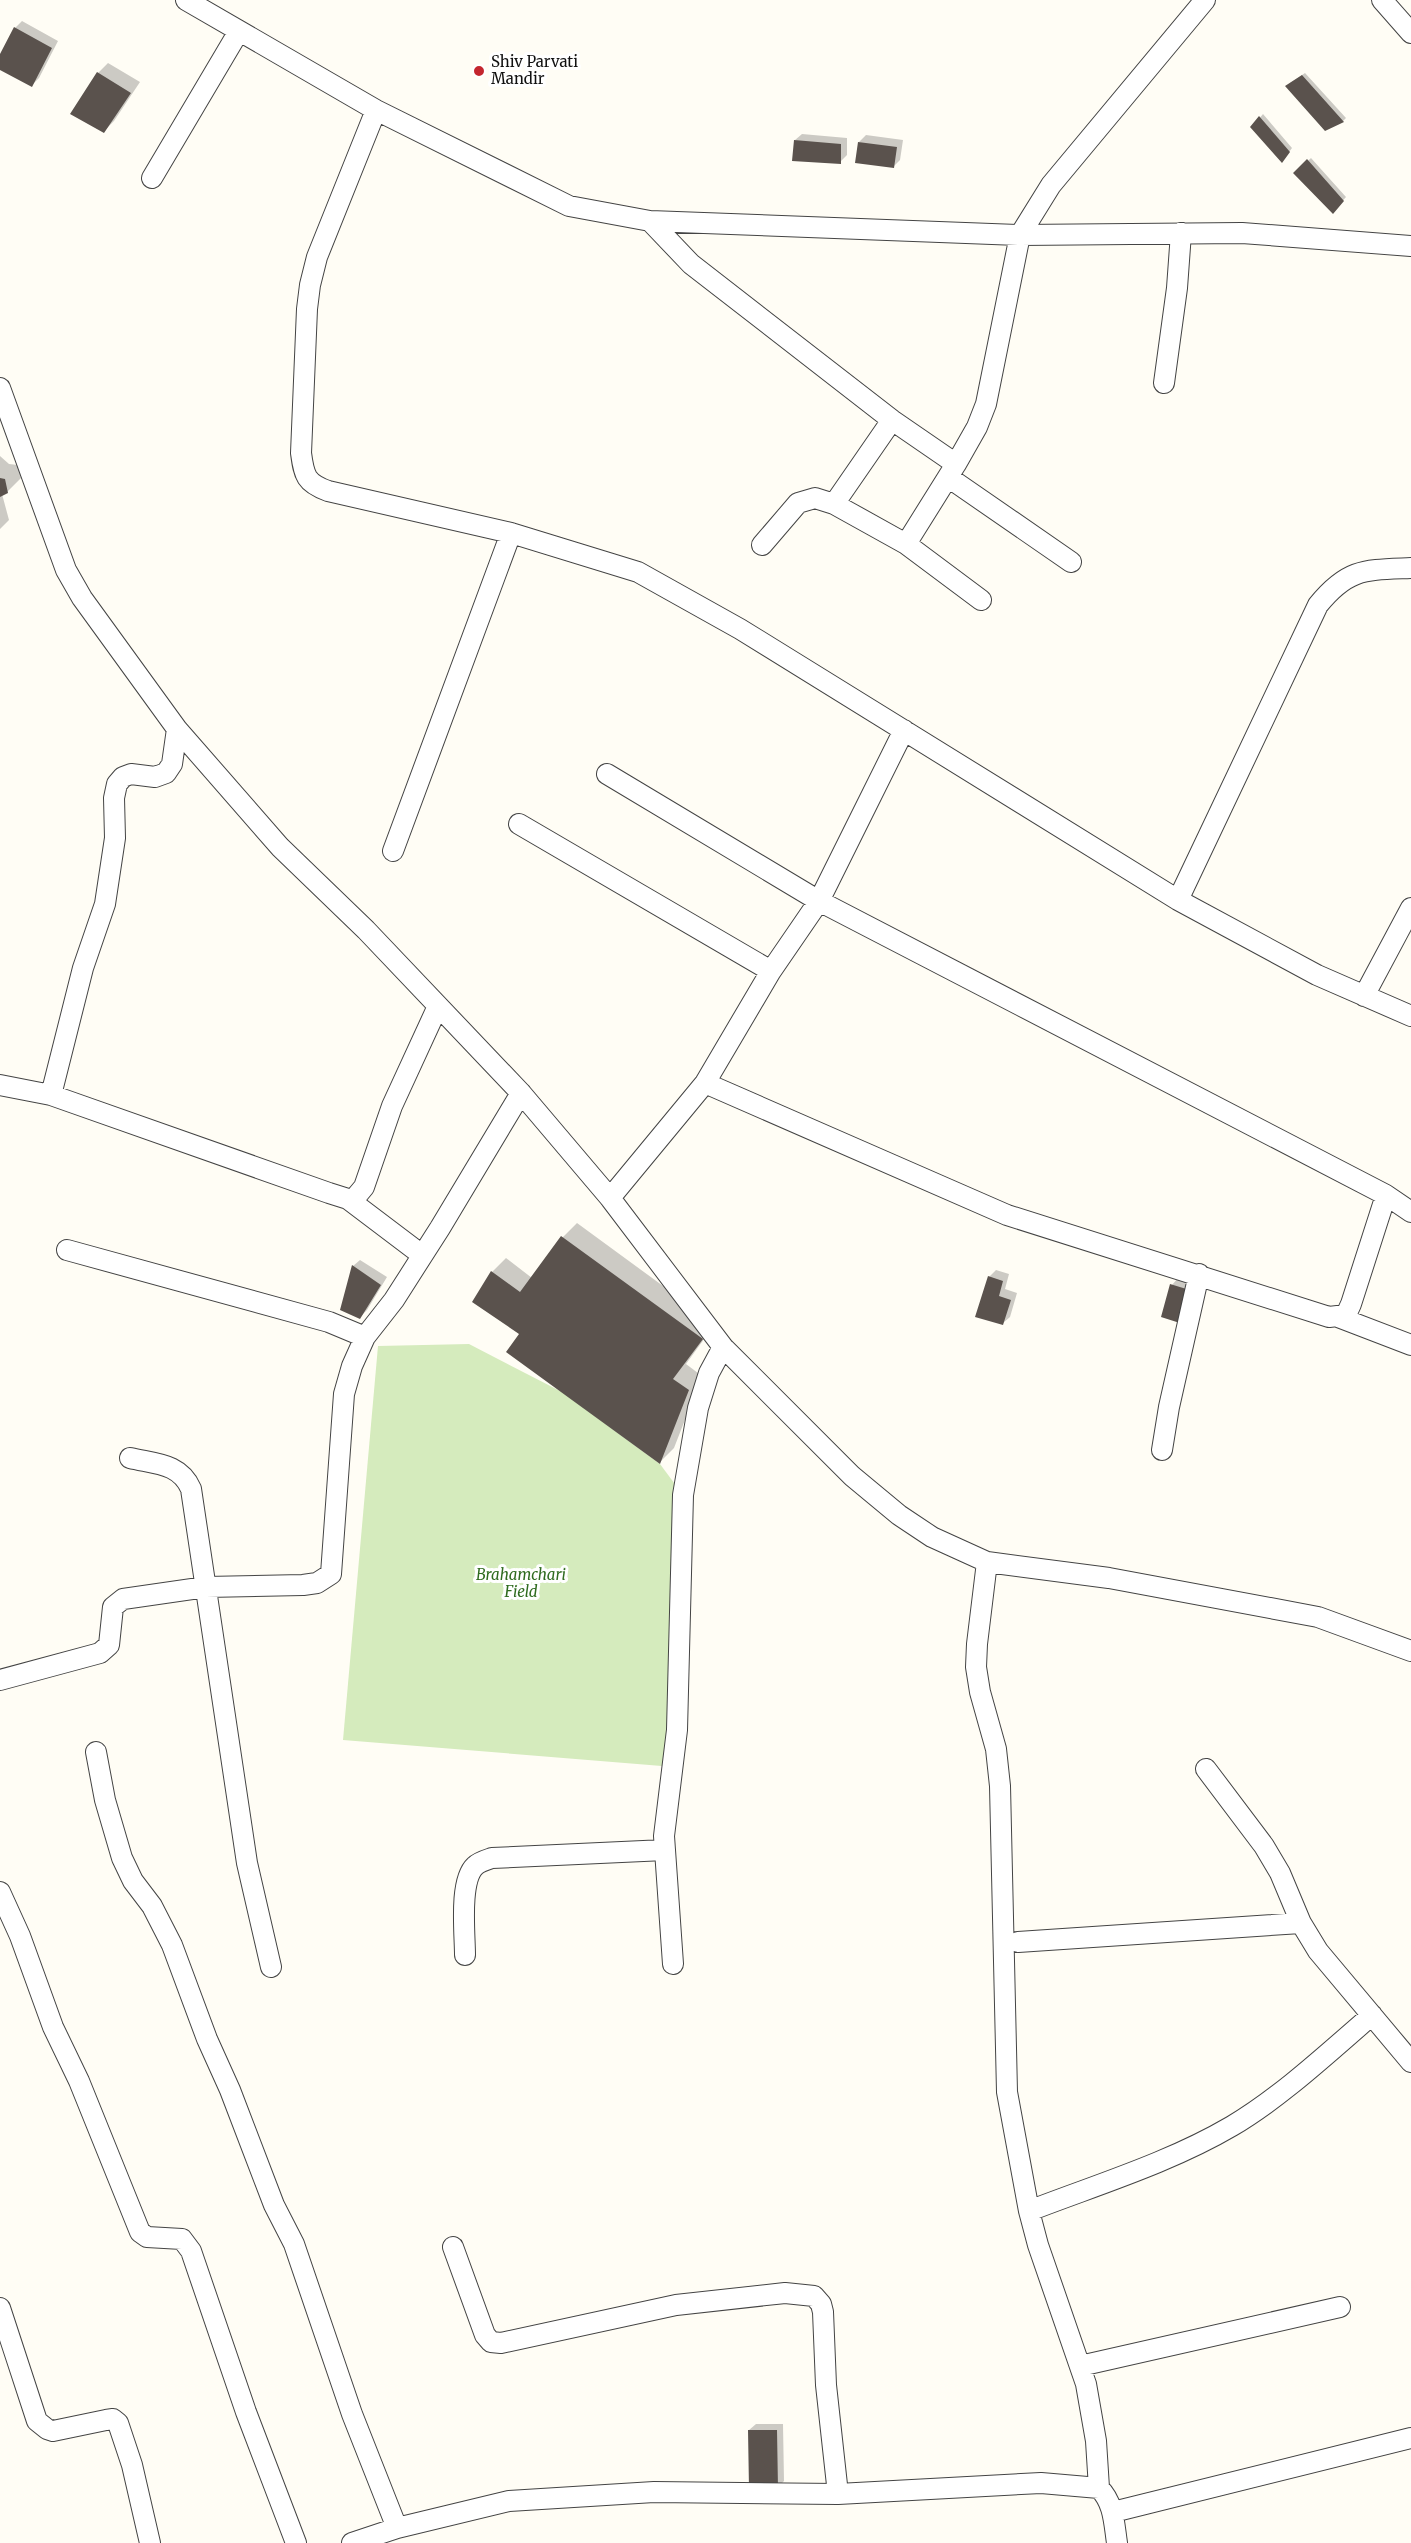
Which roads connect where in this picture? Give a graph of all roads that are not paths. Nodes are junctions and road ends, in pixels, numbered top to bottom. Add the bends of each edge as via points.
1 (186, 0) edge
2 (1205, 0) edge
3 (1382, 0) edge
4 (239, 31) junction
5 (1411, 33) edge
6 (376, 110) junction
7 (152, 178) dead end
8 (650, 222) junction
9 (1181, 233) junction
10 (1020, 236) junction
11 (1411, 246) edge
12 (1164, 383) dead end
13 (0, 388) edge
14 (892, 420) junction
15 (952, 470) junction
16 (834, 504) junction
17 (511, 533) junction
18 (906, 544) junction
19 (762, 545) dead end
20 (1071, 562) dead end
21 (1411, 568) edge
22 (981, 600) dead end
23 (177, 729) junction
24 (904, 730) junction
25 (607, 774) dead end
26 (519, 824) dead end
27 (393, 851) dead end
28 (1178, 900) junction
29 (819, 901) junction
30 (1411, 908) edge
31 (771, 971) junction
32 (1364, 996) junction
33 (438, 1006) junction
34 (1411, 1016) edge
35 (705, 1083) junction
36 (0, 1085) edge
37 (521, 1093) junction
38 (51, 1095) junction
39 (1386, 1195) junction
40 (609, 1198) junction
41 (348, 1199) junction
42 (1411, 1212) edge
43 (67, 1250) dead end
44 (422, 1255) junction
45 (1199, 1274) junction
46 (1338, 1317) junction
47 (365, 1337) junction
48 (1411, 1345) edge
49 (723, 1347) junction
50 (1162, 1449) dead end
51 (130, 1458) dead end
52 (987, 1562) junction
53 (206, 1587) junction
54 (1411, 1651) edge
55 (0, 1680) edge
56 (96, 1752) dead end
57 (1206, 1769) dead end
58 (665, 1850) junction
59 (0, 1892) edge
60 (1301, 1923) junction
61 (1018, 1942) dead end
62 (465, 1955) dead end
63 (673, 1964) dead end
64 (271, 1967) dead end
65 (1372, 2015) junction
66 (1411, 2062) edge
67 (1029, 2211) junction
68 (453, 2247) dead end
69 (1340, 2307) dead end
70 (0, 2308) edge
71 (1080, 2366) junction
72 (1411, 2438) edge
73 (1099, 2488) junction
74 (838, 2494) junction
75 (1113, 2512) junction
76 (397, 2528) junction
77 (150, 2543) edge
78 (296, 2543) edge
79 (352, 2543) edge
80 (1117, 2543) edge

1 - 4 street
2 - 10 street via 1051,186
3 - 5 street
4 - 6 street
4 - 7 street
6 - 8 street via 569,206
6 - 17 street via 317,257 310,285 303,472 314,486 328,491
8 - 10 street
8 - 14 street via 691,264
9 - 10 street
9 - 11 street via 1242,232
9 - 12 street
10 - 15 street via 986,405
13 - 23 street via 66,570
14 - 15 street
14 - 16 street
15 - 18 street
15 - 20 street
16 - 18 street
16 - 19 street via 815,498 798,503
17 - 24 street via 638,573 740,629
17 - 27 street
18 - 22 street
21 - 28 street via 1355,573 1334,586 1318,605
23 - 33 street via 280,847
23 - 38 street via 172,764 166,773 155,777 131,774 117,784 115,838 105,904 83,968
24 - 28 street
24 - 29 street
25 - 29 street
26 - 31 street
28 - 32 street
29 - 31 street
29 - 39 street
30 - 32 street
31 - 35 street
32 - 34 street
33 - 37 street
33 - 41 street via 392,1106 364,1187 359,1195
35 - 40 street
35 - 45 street via 1007,1215
36 - 38 street
37 - 40 street
37 - 44 street
38 - 41 street
39 - 42 street
39 - 46 street via 1351,1304 1346,1315
40 - 49 street
41 - 44 street
43 - 47 street via 329,1323
44 - 47 street
45 - 46 street
45 - 50 street
46 - 48 street
47 - 53 street via 344,1394 331,1574 317,1583 303,1585
49 - 52 street via 867,1489 932,1537
49 - 58 street via 698,1408 683,1495 677,1730
51 - 53 street via 178,1470 186,1478
52 - 54 street via 1109,1578 1318,1617
52 - 67 street via 976,1667 996,1749 1000,1786 1007,2092
53 - 55 street via 123,1599 113,1607 109,1645 100,1653
53 - 64 street via 247,1863
56 - 76 street via 122,1858 172,1945 274,2205 298,2256 352,2414
57 - 60 street via 1264,1846
58 - 62 street via 492,1858 475,1866 466,1880
58 - 63 street
59 - 78 street via 140,2232 147,2237 182,2239 191,2251
60 - 61 street
60 - 65 street via 1318,1951
65 - 66 street
65 - 67 street via 1309,2071 1232,2126 1175,2154
67 - 71 street
68 - 74 street via 485,2336 491,2342 676,2305 785,2293 814,2296 823,2312 826,2385
69 - 71 street
70 - 77 street via 37,2421 53,2431 113,2419 118,2423
71 - 73 street via 1096,2441
72 - 75 street
73 - 74 street via 1041,2483
73 - 75 street
74 - 76 street via 654,2492 509,2501
75 - 80 street
76 - 79 street

